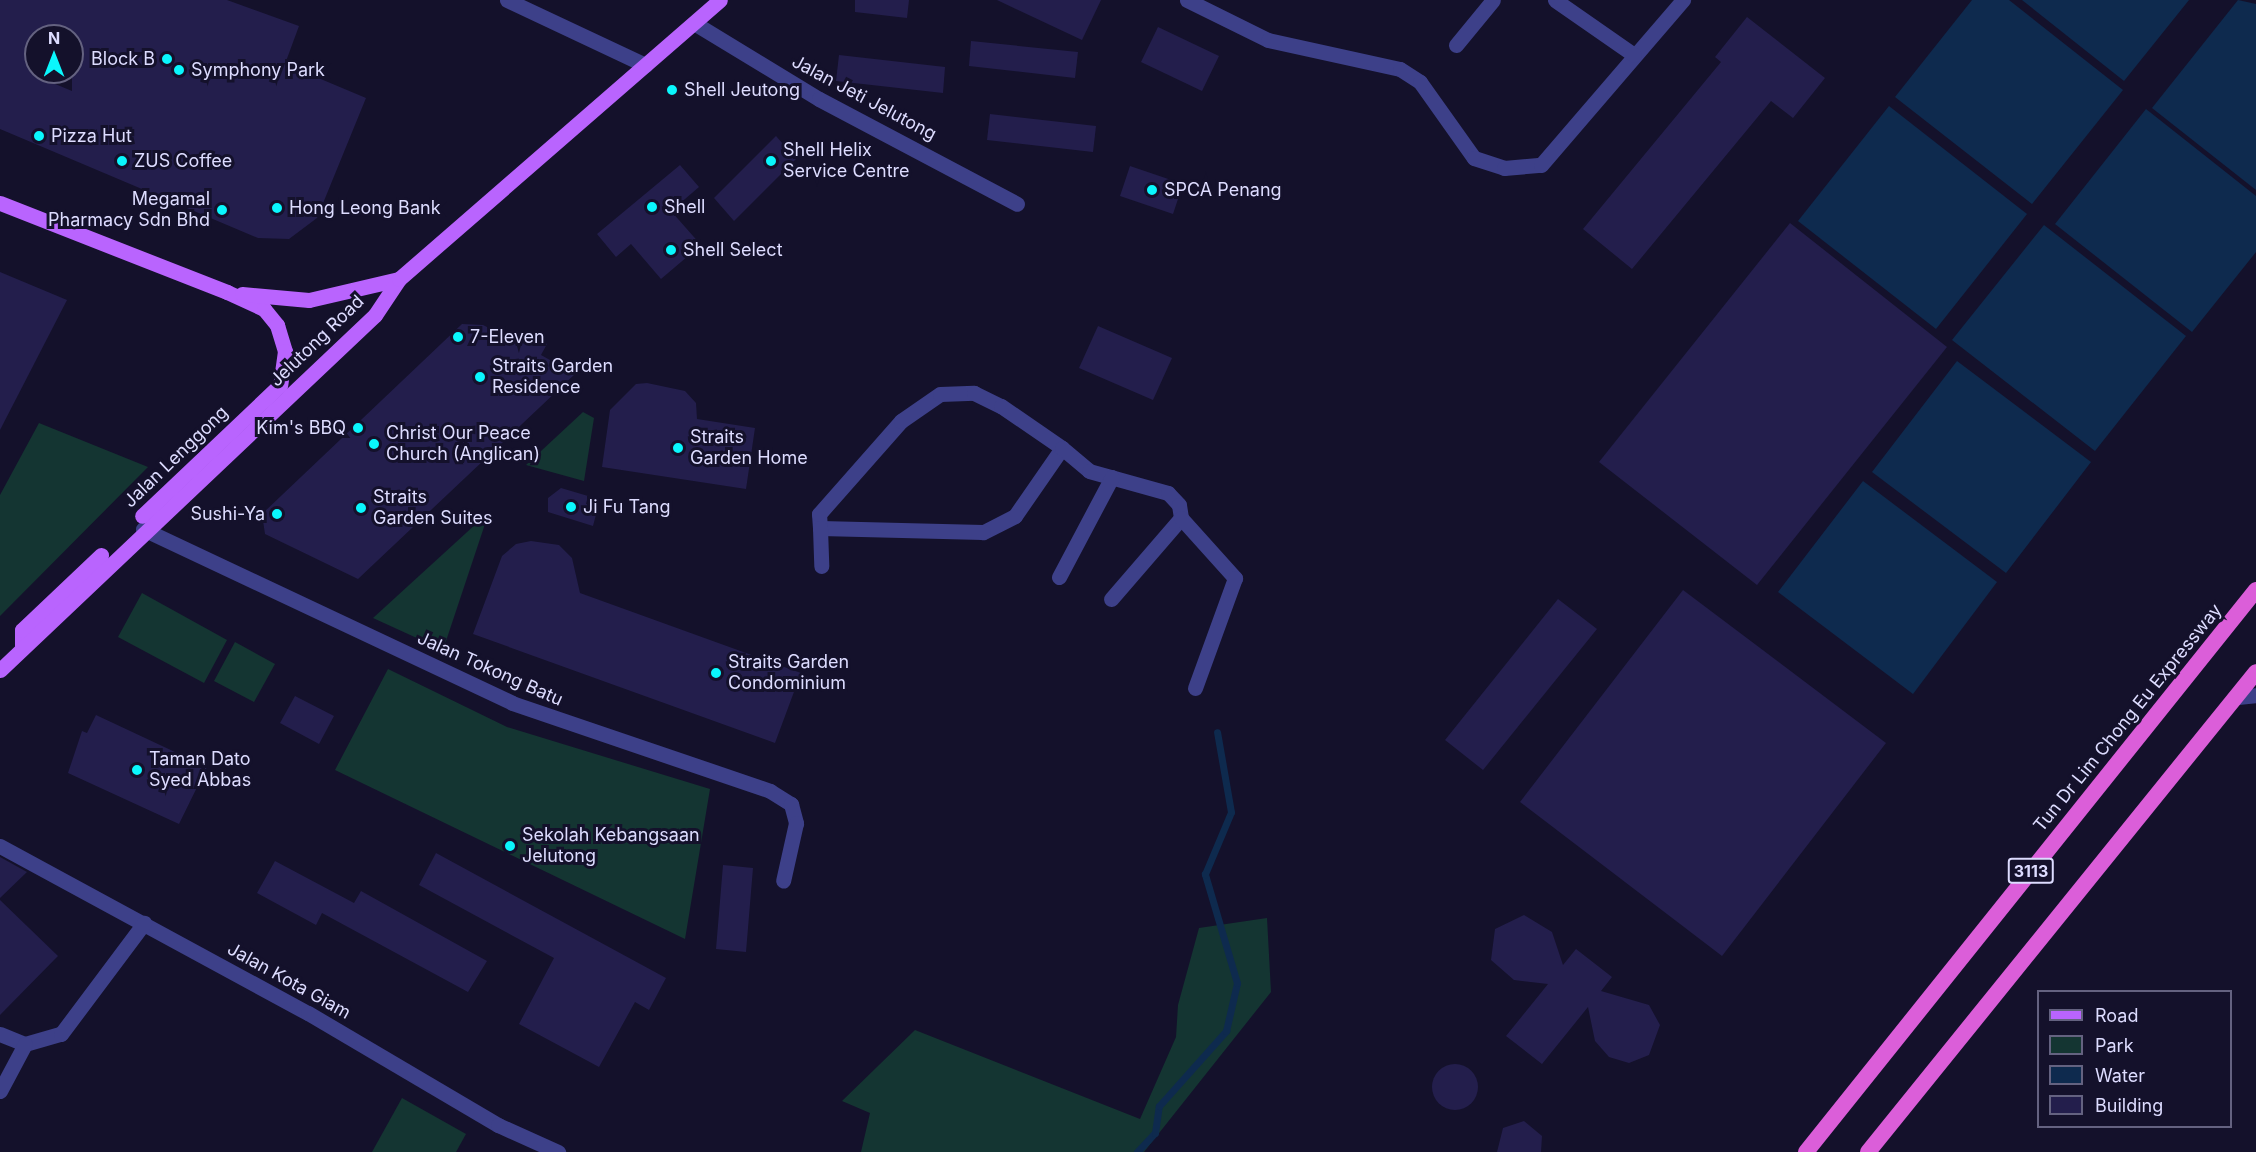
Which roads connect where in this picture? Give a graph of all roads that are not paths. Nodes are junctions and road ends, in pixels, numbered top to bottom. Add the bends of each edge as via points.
1 (507, 0) edge
2 (720, 0) edge
3 (1187, 0) edge
4 (1493, 0) edge
5 (1555, 0) edge
6 (1683, 0) edge
7 (694, 23) junction
8 (1456, 45) dead end
9 (1634, 55) junction
10 (645, 65) junction
11 (0, 203) edge
12 (1017, 204) dead end
13 (399, 279) junction
14 (227, 292) junction
15 (1062, 448) junction
16 (1112, 477) junction
17 (1180, 518) junction
18 (820, 528) junction
19 (143, 529) junction
20 (821, 566) dead end
21 (1059, 577) dead end
22 (2256, 590) edge
23 (1111, 599) dead end
24 (22, 648) junction
25 (0, 670) edge
26 (2256, 672) edge
27 (1195, 688) dead end
28 (2256, 695) edge
29 (2238, 696) junction
30 (0, 846) edge
31 (783, 881) dead end
32 (144, 923) junction
33 (0, 1034) edge
34 (25, 1044) junction
35 (0, 1091) edge
36 (558, 1152) edge
37 (1806, 1152) edge
38 (1868, 1152) edge

1 - 10 street
2 - 7 main road, Jelutong Road
3 - 9 street via 1268,40 1400,69 1420,82 1474,158 1504,168 1540,165
4 - 8 street
5 - 9 street
6 - 9 street
7 - 10 main road, Jelutong Road
7 - 12 street, Jalan Jeti Jelutong via 819,99
10 - 13 main road, Jelutong Road
11 - 14 main road, Jalan Lenggong
13 - 14 main road, Jalan Lenggong via 309,300
13 - 19 main road, Jelutong Road via 375,315
14 - 24 main road, Jalan Lenggong via 264,309 277,325 285,351 280,385 22,630
15 - 16 street via 1089,471
15 - 18 street via 1015,516 983,532
15 - 18 street via 974,393 940,394 922,404 880,444 819,514
16 - 17 street via 1168,493 1179,505
16 - 21 street
17 - 23 street
17 - 27 street via 1235,578
18 - 20 street
19 - 24 main road, Jelutong Road
19 - 31 street, Jalan Tokong Batu via 512,704 776,794 791,804 796,823
22 - 37 highway, Tun Dr Lim Chong Eu Expressway / 3113
24 - 25 main road, Jelutong Road
26 - 29 highway, 3113
28 - 29 street
29 - 38 highway, 3113
30 - 32 street, Jalan Kota Giam
32 - 34 street via 61,1034
32 - 36 street, Jalan Kota Giam via 498,1125
33 - 34 street
34 - 35 street

